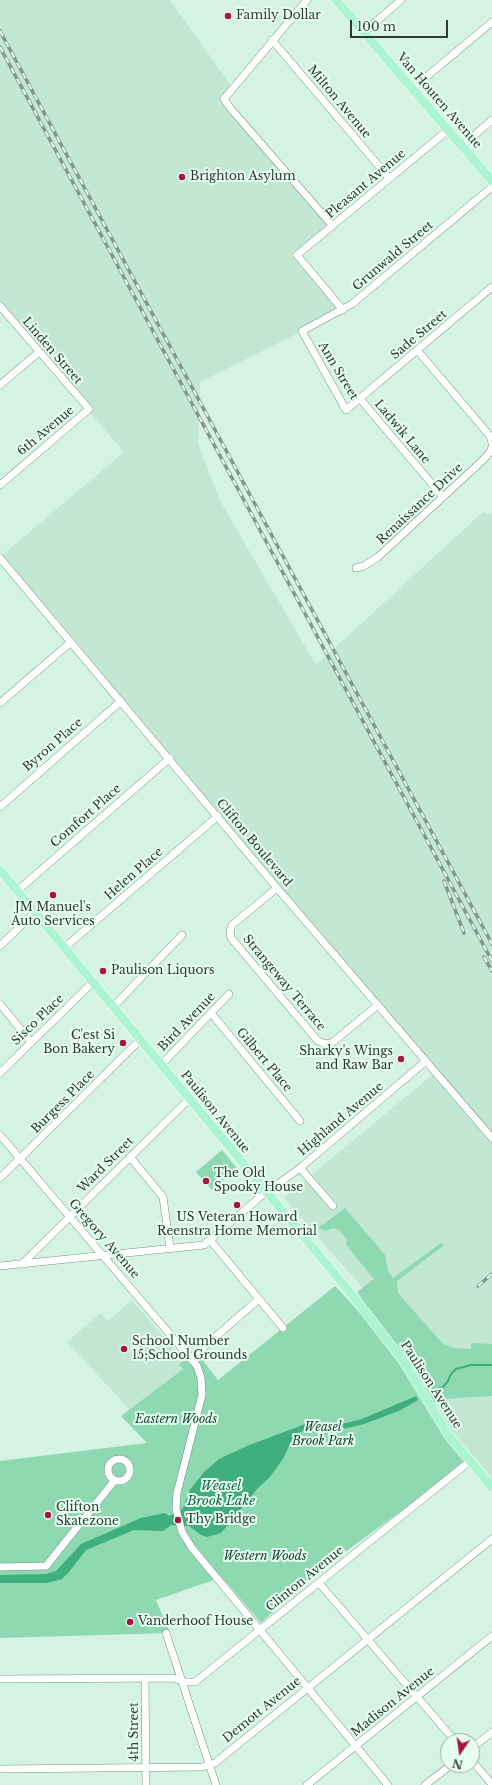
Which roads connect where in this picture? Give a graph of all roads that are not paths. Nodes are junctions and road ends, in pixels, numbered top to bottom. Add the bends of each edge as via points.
1 (307, 0) edge
2 (336, 0) edge
3 (401, 0) edge
4 (492, 22) edge
5 (364, 32) junction
6 (272, 40) junction
7 (413, 88) junction
8 (492, 120) edge
9 (448, 130) junction
10 (462, 146) junction
11 (389, 178) junction
12 (492, 181) edge
13 (492, 187) edge
14 (332, 226) junction
15 (492, 287) edge
16 (0, 306) edge
17 (343, 310) junction
18 (302, 331) joint
19 (417, 350) junction
20 (38, 352) junction
21 (0, 385) edge
22 (360, 400) junction
23 (89, 409) joint
24 (492, 443) edge
25 (492, 447) edge
26 (0, 485) edge
27 (443, 497) junction
28 (1, 559) edge
29 (356, 568) dead end
30 (71, 642) junction
31 (121, 701) junction
32 (0, 703) edge
33 (170, 758) junction
34 (0, 807) edge
35 (218, 816) junction
36 (0, 870) edge
37 (277, 888) junction
38 (17, 890) junction
39 (35, 912) junction
40 (182, 935) dead end
41 (0, 946) edge
42 (64, 948) junction
43 (92, 983) junction
44 (229, 994) dead end
45 (0, 1004) edge
46 (378, 1005) junction
47 (113, 1007) junction
48 (211, 1013) junction
49 (140, 1040) junction
50 (31, 1042) junction
51 (426, 1061) junction
52 (161, 1065) junction
53 (0, 1073) edge
54 (189, 1099) junction
55 (300, 1121) dead end
56 (0, 1135) edge
57 (492, 1138) edge
58 (130, 1157) junction
59 (20, 1159) junction
60 (300, 1168) junction
61 (0, 1178) edge
62 (267, 1192) junction
63 (333, 1206) dead end
64 (69, 1216) junction
65 (210, 1240) junction
66 (170, 1248) junction
67 (103, 1256) junction
68 (22, 1264) junction
69 (0, 1266) edge
70 (259, 1299) junction
71 (283, 1328) dead end
72 (191, 1358) junction
73 (470, 1461) junction
74 (115, 1480) dead end
75 (492, 1487) edge
76 (492, 1540) edge
77 (0, 1567) edge
78 (318, 1583) junction
79 (260, 1629) junction
80 (166, 1633) dead end
81 (492, 1636) edge
82 (368, 1640) junction
83 (145, 1678) junction
84 (0, 1679) edge
85 (182, 1680) junction
86 (308, 1687) junction
87 (417, 1696) junction
88 (492, 1732) edge
89 (448, 1733) edge
90 (480, 1742) edge
91 (355, 1746) junction
92 (210, 1764) junction
93 (146, 1768) junction
94 (0, 1769) edge
95 (480, 1770) edge
96 (441, 1773) edge
97 (492, 1784) edge
98 (146, 1785) edge
99 (216, 1785) edge
100 (307, 1785) edge
101 (388, 1785) edge
102 (426, 1785) edge

1 - 6 street
2 - 5 main road, Van Houten Avenue
3 - 5 street
4 - 7 street
5 - 7 main road, Van Houten Avenue
6 - 11 street, Milton Avenue
6 - 14 street via 224,99
7 - 9 main road, Van Houten Avenue
8 - 10 street
9 - 10 main road, Van Houten Avenue
9 - 11 street, Pleasant Avenue
10 - 12 main road, Van Houten Avenue
11 - 14 street, Pleasant Avenue
13 - 17 street, Grunwald Street
14 - 17 street, Pleasant Avenue via 298,255
15 - 19 street, Sade Street
16 - 20 street, Linden Street
17 - 18 street, Grunwald Street
18 - 22 street, Ann Street via 346,410
19 - 22 street, Sade Street
19 - 24 street via 490,436
20 - 21 street
20 - 23 street, Linden Street
22 - 27 street, Ladwik Lane
23 - 26 street, 6th Avenue
25 - 27 street, Renaissance Drive via 483,460
27 - 29 street, Renaissance Drive via 378,557
28 - 30 street, Clifton Boulevard
30 - 31 street, Clifton Boulevard
30 - 32 street
31 - 33 street, Clifton Boulevard
31 - 34 street, Byron Place
33 - 35 street, Clifton Boulevard
33 - 38 street, Comfort Place
35 - 37 street, Clifton Boulevard
35 - 42 street, Helen Place
36 - 38 main road, Paulison Avenue
37 - 46 street, Clifton Boulevard
37 - 46 street, Strangeway Terrace via 232,925 231,938 318,1041 326,1044 334,1042
38 - 39 main road, Paulison Avenue
39 - 41 street
39 - 42 main road, Paulison Avenue
40 - 47 street
42 - 43 main road, Paulison Avenue
43 - 47 main road, Paulison Avenue
43 - 50 street, Sisco Place
44 - 48 street, Bird Avenue
45 - 50 street
46 - 51 street, Clifton Boulevard
47 - 49 main road, Paulison Avenue
48 - 52 street, Bird Avenue
48 - 55 street, Gilbert Place
49 - 52 main road, Paulison Avenue
49 - 59 street, Burgess Place
50 - 53 street, Sisco Place
51 - 57 street, Clifton Boulevard
51 - 60 street, Highland Avenue
52 - 54 main road, Paulison Avenue
54 - 58 street, Ward Street
54 - 62 main road, Paulison Avenue
56 - 59 street, Gregory Avenue
58 - 64 street, Ward Street
58 - 66 street via 163,1197
59 - 61 street, Burgess Place
59 - 64 street, Gregory Avenue
60 - 62 street, Highland Avenue
60 - 63 street
62 - 65 street, Highland Avenue
62 - 73 main road, Paulison Avenue via 404,1362 449,1436
64 - 67 street, Gregory Avenue
64 - 68 street, Ward Street
65 - 66 street, Highland Avenue via 204,1245
65 - 70 street
66 - 67 street, Highland Avenue
67 - 68 street, Highland Avenue
67 - 72 street, Gregory Avenue
68 - 69 street, Highland Avenue
70 - 71 street
70 - 72 street
72 - 79 street, Gregory Avenue via 202,1378 202,1395 178,1484 176,1509 181,1532
73 - 75 main road, Paulison Avenue
73 - 78 street, Clinton Avenue
74 - 77 street via 46,1566
76 - 82 street, Demott Avenue
78 - 79 street, Clinton Avenue
78 - 82 street
79 - 85 street, Clinton Avenue via 196,1682
79 - 86 street
80 - 85 street
81 - 87 street, Madison Avenue
82 - 86 street, Demott Avenue
82 - 87 street
83 - 84 street, Clinton Avenue
83 - 85 street, Clinton Avenue
83 - 93 street, 4th Street
85 - 92 street
86 - 91 street
86 - 92 street, Demott Avenue
87 - 89 street
87 - 91 street, Madison Avenue
88 - 90 street
91 - 100 street, Madison Avenue
91 - 101 street
92 - 93 street, Demott Avenue via 202,1767
92 - 99 street
93 - 94 street, Demott Avenue
93 - 98 street, 4th Street
95 - 97 street
96 - 102 street

